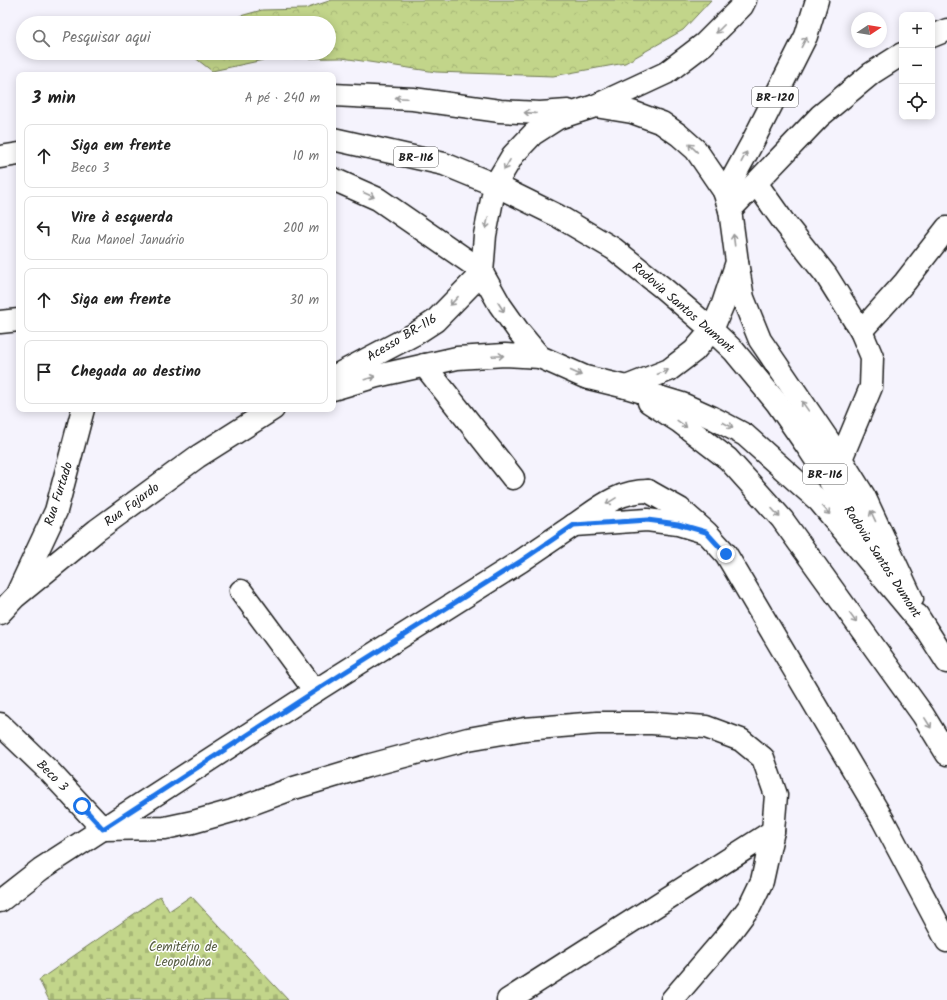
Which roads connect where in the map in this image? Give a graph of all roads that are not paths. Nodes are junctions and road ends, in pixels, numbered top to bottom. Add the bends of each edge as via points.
1 (745, 0) edge
2 (817, 0) edge
3 (947, 30) edge
4 (935, 35) edge
5 (899, 56) edge
6 (336, 95) edge
7 (589, 108) junction
8 (336, 140) edge
9 (16, 154) edge
10 (0, 157) edge
11 (336, 180) edge
12 (756, 183) junction
13 (495, 185) junction
14 (727, 200) junction
15 (947, 228) edge
16 (737, 262) junction
17 (481, 271) junction
18 (16, 320) edge
19 (0, 322) edge
20 (712, 330) junction
21 (861, 331) junction
22 (540, 357) junction
23 (424, 365) junction
24 (336, 375) edge
25 (626, 387) junction
26 (336, 388) edge
27 (82, 412) edge
28 (268, 412) edge
29 (841, 459) junction
30 (513, 478) dead end
31 (648, 491) junction
32 (647, 520) junction
33 (574, 525) junction
34 (706, 532) junction
35 (241, 591) dead end
36 (16, 597) junction
37 (0, 614) edge
38 (925, 628) junction
39 (947, 662) edge
40 (315, 691) junction
41 (0, 724) edge
42 (947, 754) edge
43 (103, 829) junction
44 (773, 831) junction
45 (0, 901) edge
46 (947, 941) edge
47 (508, 1000) edge
48 (672, 1000) edge

1 -> 7 main road via 704,44 666,72
14 -> 2 main road, BR-120 via 734,176 806,36
3 - 4 main road
5 - 12 main road via 872,73 820,116
7 -> 6 main road via 527,113 412,99
7 -> 13 main road via 558,118 533,134 513,155
14 -> 7 main road via 696,150 662,123 632,112
8 - 13 main road, Rodovia Santos Dumont / BR-116 via 444,164
9 - 10 main road
11 -> 17 main road via 378,199
12 - 14 main road
12 - 21 main road via 826,276
13 -> 17 main road
13 - 20 main road, Rodovia Santos Dumont / BR-116 via 558,216 614,249
16 -> 14 main road
15 - 21 main road via 905,282
16 - 20 main road
29 -> 16 main road via 760,340 743,298
17 -> 22 main road via 515,327
17 -> 24 main road, Acesso BR-116 via 435,321
18 - 19 main road
25 -> 20 main road via 669,370 694,351
20 - 38 main road, Rodovia Santos Dumont / BR-116 via 734,351 777,403
21 - 29 main road via 872,357 871,387
23 -> 22 main road via 458,358 505,355
22 -> 25 main road via 585,377
26 -> 23 main road
23 - 30 main road
25 -> 38 main road via 682,404 745,435 819,501
25 -> 42 main road via 680,422 728,459 782,519 924,715
27 - 36 main road, Rua Furtado via 56,511
28 - 36 main road, Rua Fajardo via 198,456 97,530
38 -> 29 main road via 864,496
31 - 32 main road via 652,500 652,511
31 -> 33 main road via 629,492 616,497
31 - 34 main road via 680,509
32 - 33 main road
32 - 34 main road via 678,524
33 - 40 main road
34 - 46 main road via 726,554 768,624 883,820
35 - 40 main road
36 - 37 main road, Rua Fajardo
38 - 39 main road, Rodovia Santos Dumont / BR-116
40 - 43 main road
41 - 43 main road, Beco 3 via 50,772
43 - 44 main road via 165,828 193,822 232,811 294,788 468,739 525,728 597,723 652,723 706,727 741,740 763,758 776,795
43 - 45 main road via 41,869
44 - 47 main road
44 - 48 main road via 762,881 750,906

